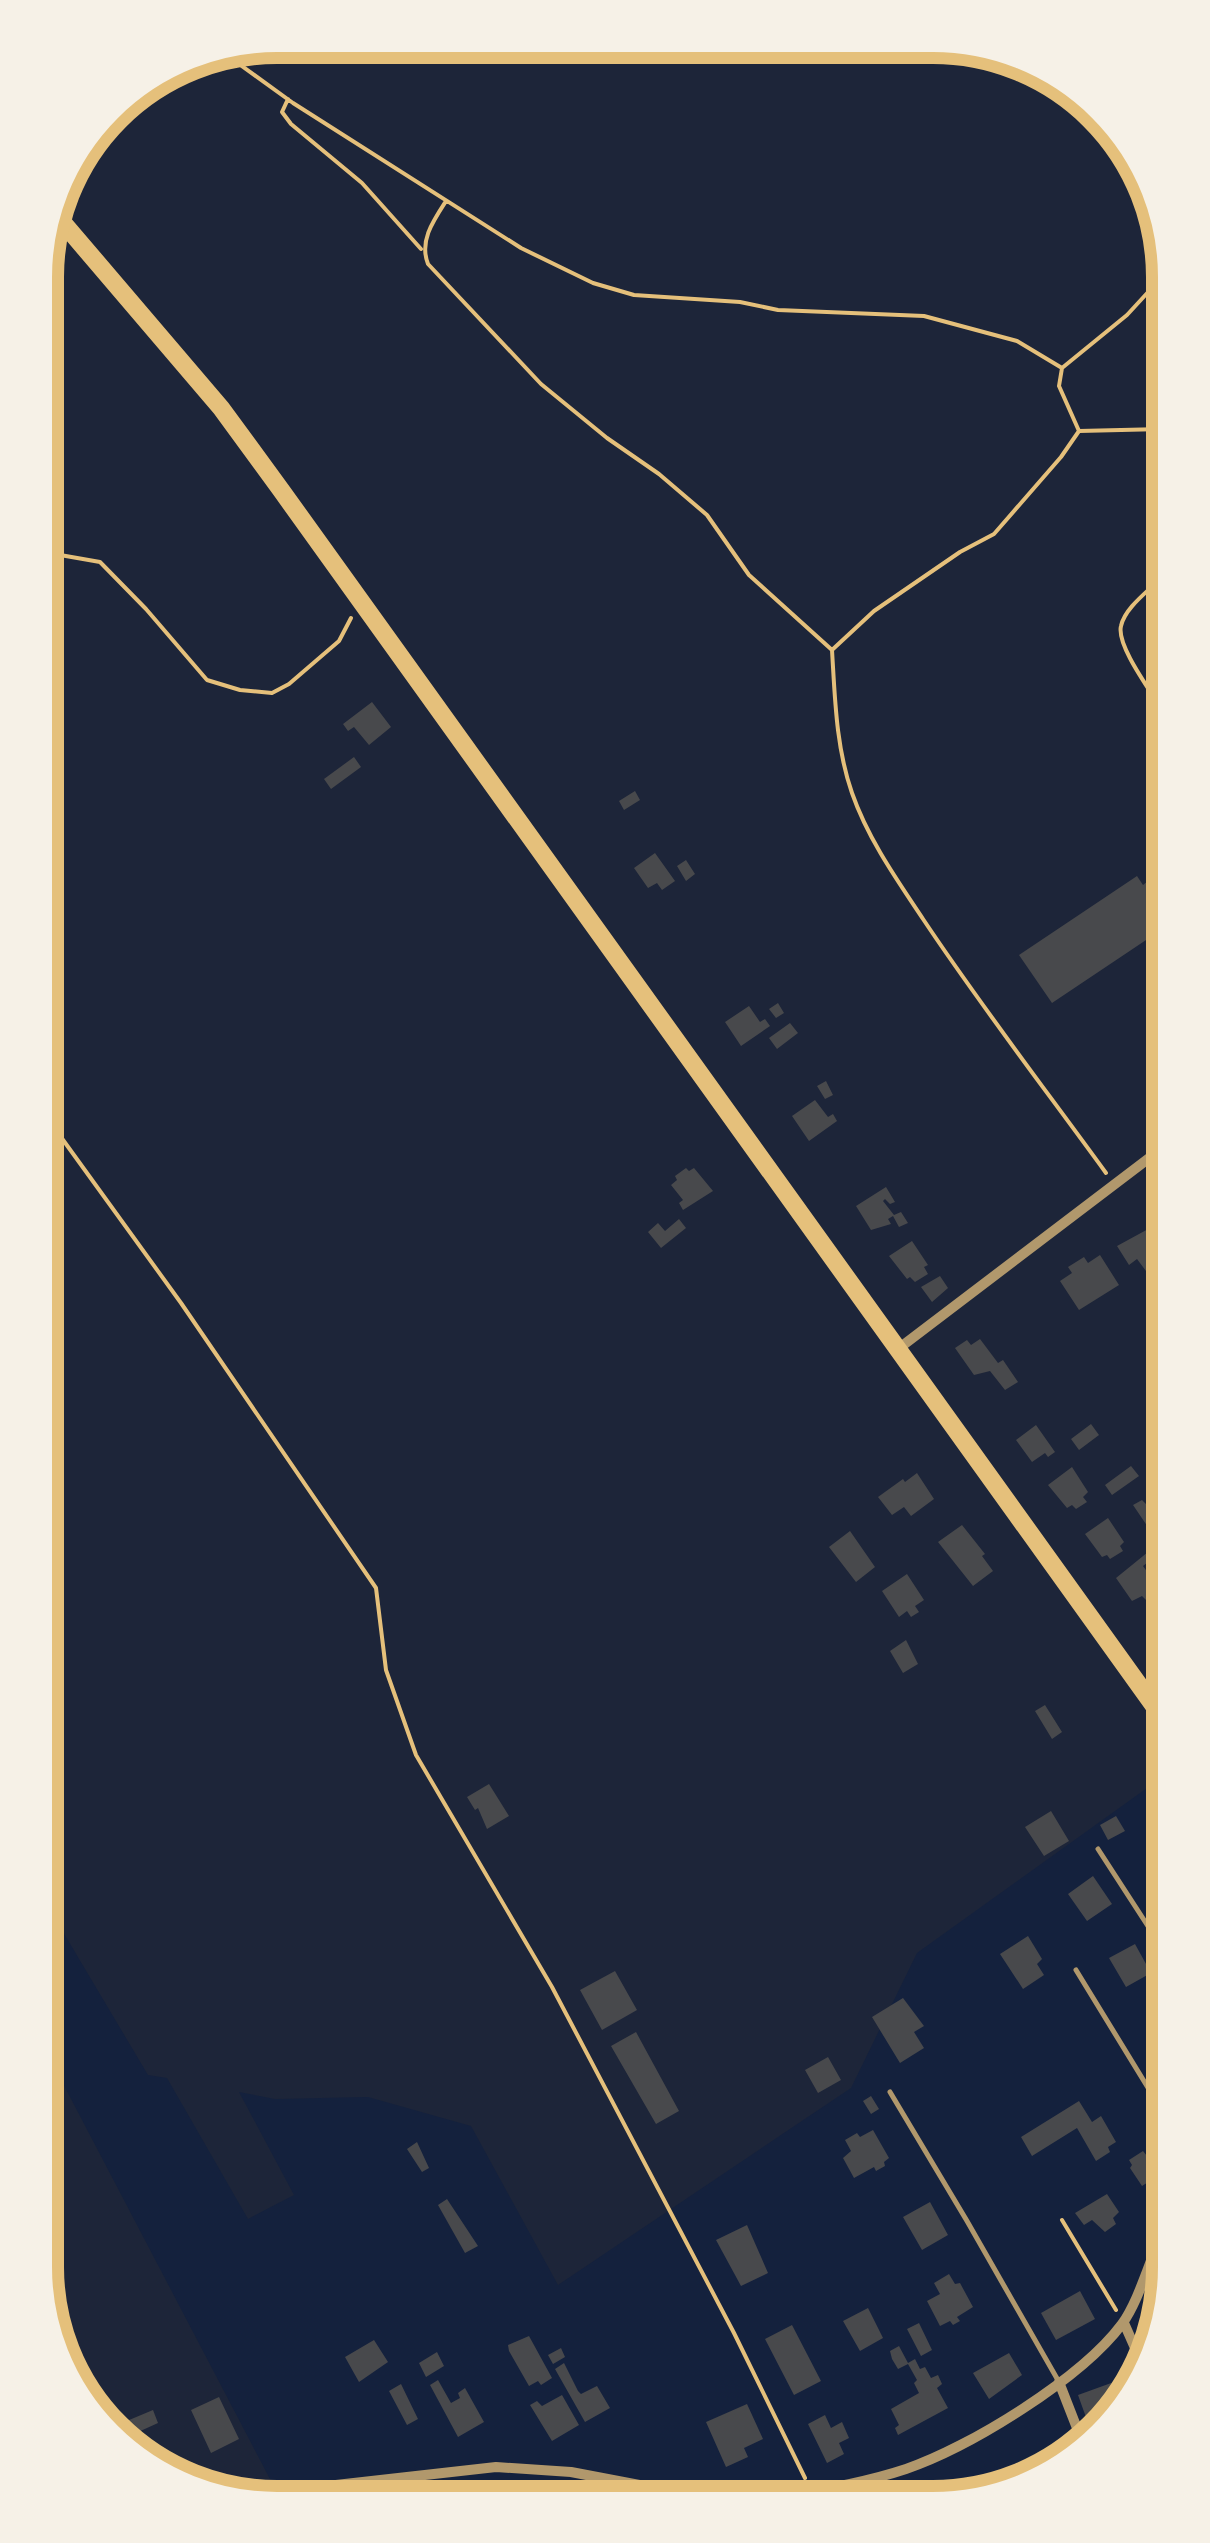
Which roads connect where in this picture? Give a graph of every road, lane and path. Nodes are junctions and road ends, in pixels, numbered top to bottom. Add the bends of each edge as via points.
1 (236, 62) edge
2 (288, 99) junction
3 (446, 201) junction
4 (64, 225) edge
5 (423, 251) junction
6 (1152, 288) edge
7 (1062, 368) junction
8 (1152, 429) edge
9 (1079, 432) junction
10 (58, 555) edge
11 (1152, 587) edge
12 (361, 600) junction
13 (832, 650) junction
14 (1152, 693) edge
15 (1149, 959) dead end
16 (1152, 963) edge
17 (58, 1134) edge
18 (1152, 1156) edge
19 (1116, 1185) junction
20 (898, 1349) junction
21 (1152, 1702) edge
22 (1098, 1849) dead end
23 (1152, 1932) edge
24 (1076, 1970) dead end
25 (890, 2092) dead end
26 (1152, 2094) edge
27 (1062, 2220) dead end
28 (1152, 2253) edge
29 (1124, 2323) junction
30 (1136, 2351) edge
31 (1059, 2382) junction
32 (1078, 2431) edge
33 (328, 2486) edge
34 (644, 2486) edge
35 (796, 2486) dead end
36 (816, 2486) edge

1 - 2 path
2 - 3 path
2 - 5 path via 282,112 291,124 362,183
3 - 5 path
3 - 7 path via 520,248 634,295 924,316 1017,341
4 - 12 highway via 220,408
5 - 13 path via 519,364 707,514 749,576
6 - 7 path
7 - 9 path via 1058,386
8 - 9 path
9 - 13 path via 994,534 874,611
10 - 12 path via 100,562 207,680 240,690 272,693 289,684 339,640
11 - 14 path via 1120,628
12 - 20 highway
13 - 19 path via 840,744 852,794 876,842 954,965
15 - 16 lane
17 - 35 path via 376,1588 386,1670 416,1755 552,1987 734,2333 808,2484
18 - 19 street
19 - 20 street
20 - 21 highway
22 - 23 lane
24 - 26 lane
25 - 31 lane
27 - 29 path
28 - 29 street
29 - 30 street
29 - 31 street
31 - 32 street
31 - 36 street via 934,2457
33 - 34 street via 496,2467

